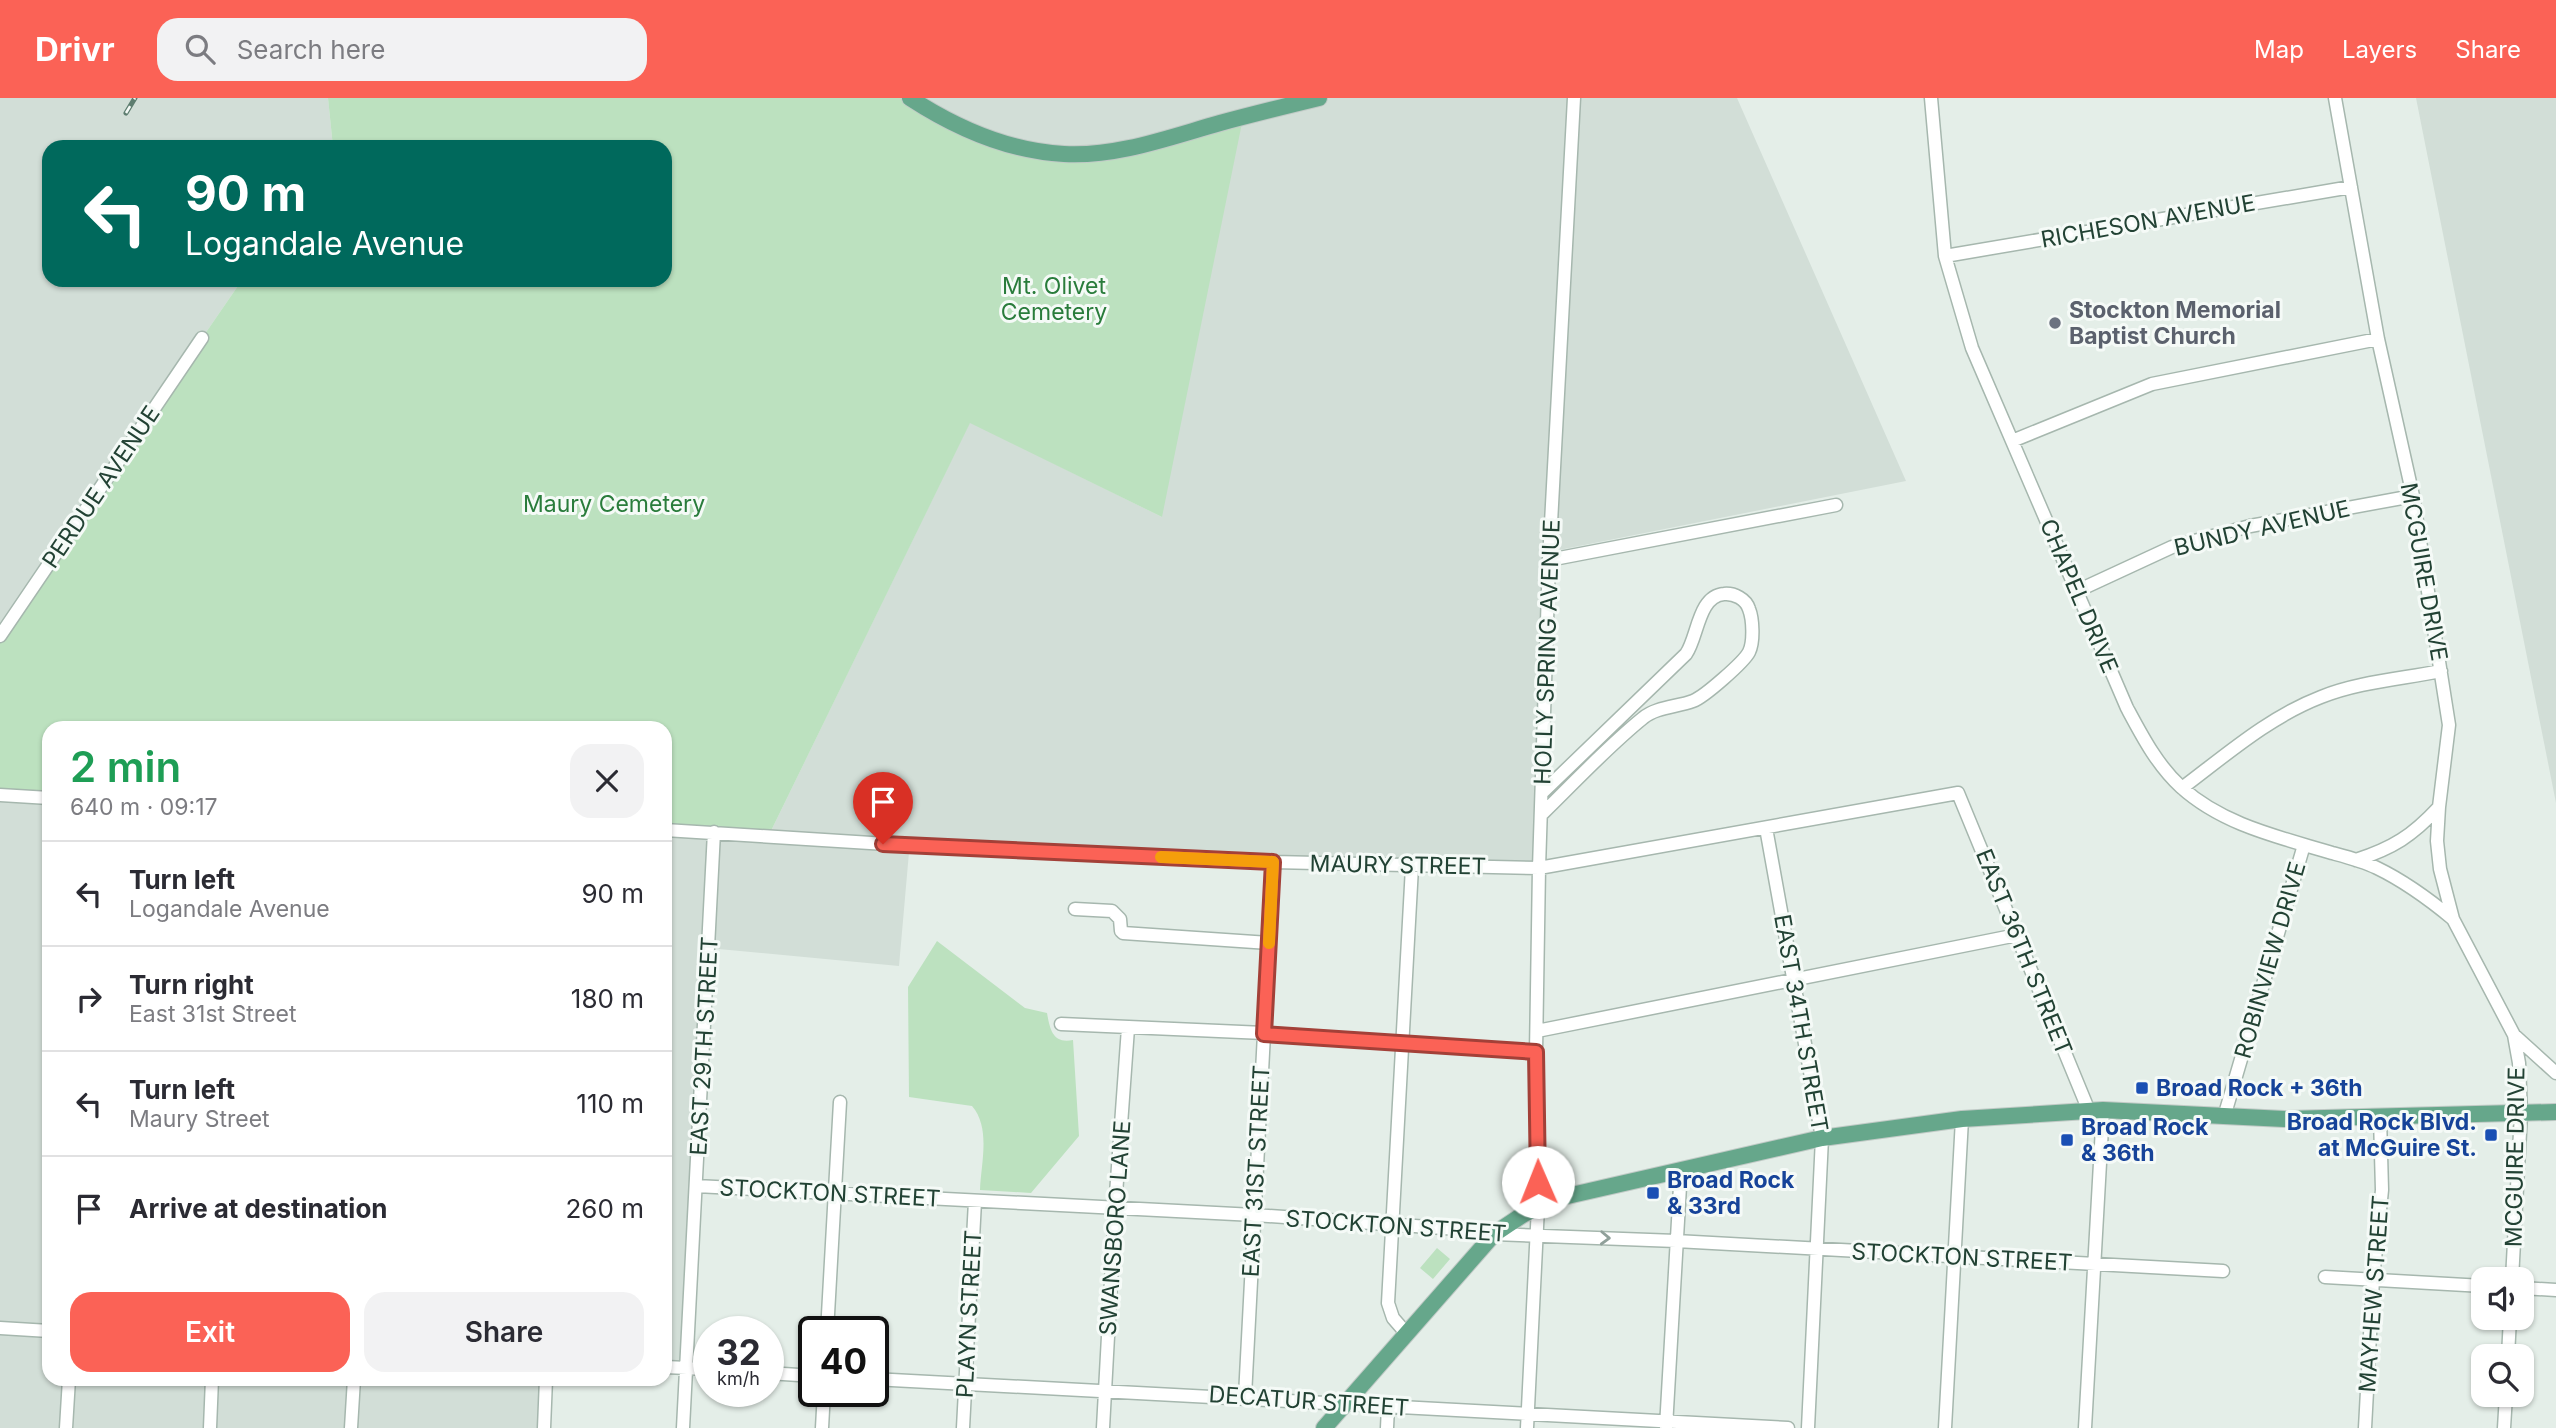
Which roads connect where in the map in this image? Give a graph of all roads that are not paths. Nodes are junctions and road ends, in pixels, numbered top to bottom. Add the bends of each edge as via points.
1 (910, 98) edge
2 (1319, 98) edge
3 (1574, 98) edge
4 (1932, 98) edge
5 (2335, 98) edge
6 (2351, 187) junction
7 (1945, 256) junction
8 (202, 338) dead end
9 (2378, 339) junction
10 (2012, 442) junction
11 (2413, 496) junction
12 (1836, 505) dead end
13 (1549, 560) junction
14 (2077, 591) junction
15 (0, 636) edge
16 (2441, 671) junction
17 (2182, 788) junction
18 (1543, 792) junction
19 (1958, 793) joint
20 (0, 796) edge
21 (42, 798) edge
22 (2439, 807) junction
23 (1542, 814) junction
24 (1766, 828) junction
25 (672, 830) edge
26 (714, 832) junction
27 (2304, 845) junction
28 (2356, 860) junction
29 (1273, 862) junction
30 (1412, 867) junction
31 (1539, 868) junction
32 (1074, 909) dead end
33 (2453, 919) junction
34 (2017, 935) junction
35 (1269, 943) junction
36 (1793, 981) junction
37 (1061, 1024) dead end
38 (1128, 1028) junction
39 (1537, 1031) junction
40 (1264, 1034) junction
41 (2514, 1035) junction
42 (1402, 1044) junction
43 (1536, 1052) junction
44 (2556, 1073) edge
45 (840, 1102) dead end
46 (2096, 1110) junction
47 (2556, 1112) edge
48 (2521, 1114) junction
49 (2224, 1116) junction
50 (2381, 1117) junction
51 (1962, 1119) junction
52 (1822, 1138) junction
53 (1681, 1169) junction
54 (696, 1186) junction
55 (834, 1195) junction
56 (975, 1201) junction
57 (1538, 1207) junction
58 (1115, 1208) junction
59 (1254, 1215) junction
60 (1393, 1224) junction
61 (1494, 1234) junction
62 (1536, 1236) junction
63 (1676, 1241) junction
64 (1816, 1250) junction
65 (1955, 1256) junction
66 (2094, 1264) junction
67 (2513, 1267) edge
68 (2223, 1271) dead end
69 (2325, 1277) dead end
70 (2372, 1279) junction
71 (2471, 1285) edge
72 (2534, 1289) edge
73 (2556, 1290) edge
74 (828, 1316) edge
75 (0, 1328) edge
76 (42, 1331) edge
77 (1406, 1333) junction
78 (672, 1367) edge
79 (686, 1368) junction
80 (693, 1368) edge
81 (889, 1380) edge
82 (965, 1383) junction
83 (69, 1386) edge
84 (212, 1386) edge
85 (354, 1386) edge
86 (546, 1386) edge
87 (1105, 1390) junction
88 (1245, 1396) junction
89 (1345, 1404) junction
90 (1388, 1406) junction
91 (823, 1407) edge
92 (2505, 1407) edge
93 (1527, 1413) junction
94 (1666, 1425) edge
95 (66, 1428) edge
96 (210, 1428) edge
97 (351, 1428) edge
98 (544, 1428) edge
99 (684, 1428) edge
100 (822, 1428) edge
101 (962, 1428) edge
102 (1102, 1428) edge
103 (1324, 1428) edge
104 (1387, 1428) edge
105 (1527, 1428) edge
106 (1787, 1428) edge
107 (1808, 1428) edge
108 (1945, 1428) edge
109 (2085, 1428) edge
110 (2365, 1428) edge
111 (2504, 1428) edge

1 - 2 main road via 998,142 1072,154 1161,141
3 - 13 street, HOLLY SPRING AVENUE
4 - 7 street, CHAPEL DRIVE
5 - 6 street, MCGUIRE DRIVE
6 - 7 street, RICHESON AVENUE
6 - 9 street, MCGUIRE DRIVE
7 - 10 street, CHAPEL DRIVE via 1972,348
8 - 15 street, PERDUE AVENUE
9 - 10 street via 2152,384
9 - 11 street, MCGUIRE DRIVE
10 - 14 street, CHAPEL DRIVE
11 - 14 street, BUNDY AVENUE via 2250,526 2172,547
11 - 16 street, MCGUIRE DRIVE
12 - 13 street
13 - 18 street, HOLLY SPRING AVENUE
14 - 17 street, CHAPEL DRIVE via 2127,708 2158,762
16 - 17 street via 2348,689 2302,705 2261,729
16 - 22 street, MCGUIRE DRIVE via 2449,725
17 - 27 street, CHAPEL DRIVE via 2234,821
18 - 23 street, HOLLY SPRING AVENUE
18 - 23 street via 1686,654 1711,599 1725,593 1746,603 1751,646 1745,657 1696,700 1641,719
19 - 24 street, MAURY STREET
19 - 34 street, EAST 36TH STREET
20 - 21 street
22 - 28 street via 2402,841
22 - 33 street, MCGUIRE DRIVE via 2440,869
23 - 31 street, HOLLY SPRING AVENUE
24 - 31 street, MAURY STREET
24 - 36 street, EAST 34TH STREET
25 - 26 street, MAURY STREET
26 - 29 street, MAURY STREET
26 - 54 street, EAST 29TH STREET
27 - 28 street, CHAPEL DRIVE
27 - 49 street, ROBINVIEW DRIVE
28 - 33 street, CHAPEL DRIVE via 2398,880
29 - 30 street, MAURY STREET
29 - 35 street, EAST 31ST STREET
30 - 31 street, MAURY STREET
30 - 42 street
31 - 39 street, HOLLY SPRING AVENUE
32 - 35 street via 1112,911 1124,933
33 - 41 street, MCGUIRE DRIVE
34 - 36 street
34 - 46 street, EAST 36TH STREET
35 - 40 street, EAST 31ST STREET
36 - 39 street
36 - 52 street, EAST 34TH STREET
37 - 38 street
38 - 40 street
38 - 58 street, SWANSBORO LANE
39 - 43 street, HOLLY SPRING AVENUE
40 - 42 street
40 - 59 street, EAST 31ST STREET
41 - 44 street, MCGUIRE DRIVE
41 - 48 street, MCGUIRE DRIVE
42 - 43 street
42 - 60 street
43 - 57 street, HOLLY SPRING AVENUE
45 - 55 street
46 - 49 main road
46 - 51 main road
46 - 66 street, EAST 36TH STREET
47 - 48 main road
48 - 50 main road
48 - 67 street, MCGUIRE DRIVE
49 - 50 main road
50 - 70 street, MAYHEW STREET via 2382,1190
51 - 52 main road
51 - 65 street
52 - 53 main road
52 - 64 street, EAST 34TH STREET
53 - 57 main road
53 - 63 street
54 - 55 street, STOCKTON STREET
54 - 79 street, EAST 29TH STREET
55 - 56 street, STOCKTON STREET
55 - 74 street
56 - 58 street, STOCKTON STREET
56 - 82 street, PLAYN STREET
57 - 61 main road
57 - 62 street, HOLLY SPRING AVENUE
58 - 59 street, STOCKTON STREET
58 - 87 street, SWANSBORO LANE
59 - 60 street, STOCKTON STREET
59 - 88 street, EAST 31ST STREET
60 - 61 street, STOCKTON STREET
60 - 77 street via 1388,1303
61 - 62 street, STOCKTON STREET
61 - 77 main road
62 -> 63 street, STOCKTON STREET
62 - 93 street, HOLLY SPRING AVENUE
63 - 64 street, STOCKTON STREET
63 - 94 street
64 - 65 street, STOCKTON STREET
64 - 107 street, EAST 34TH STREET
65 - 66 street, STOCKTON STREET
65 - 108 street
66 - 68 street, STOCKTON STREET
66 - 109 street, EAST 36TH STREET
69 - 70 street
70 - 71 street
70 - 110 street, MAYHEW STREET
72 - 73 street
75 - 76 street
77 - 89 main road
78 - 79 street
79 - 80 street
79 - 99 street, EAST 29TH STREET
81 - 82 street, DECATUR STREET
82 - 87 street, DECATUR STREET
82 - 101 street, PLAYN STREET
83 - 95 street
84 - 96 street
85 - 97 street
86 - 98 street
87 - 88 street, DECATUR STREET
87 - 102 street, SWANSBORO LANE
88 - 89 street, DECATUR STREET
89 - 90 street, DECATUR STREET
89 - 103 main road
90 - 93 street, DECATUR STREET
90 - 104 street
91 - 100 street
92 - 111 street
93 - 94 street, DECATUR STREET
93 - 105 street, HOLLY SPRING AVENUE
94 - 106 street, DECATUR STREET

